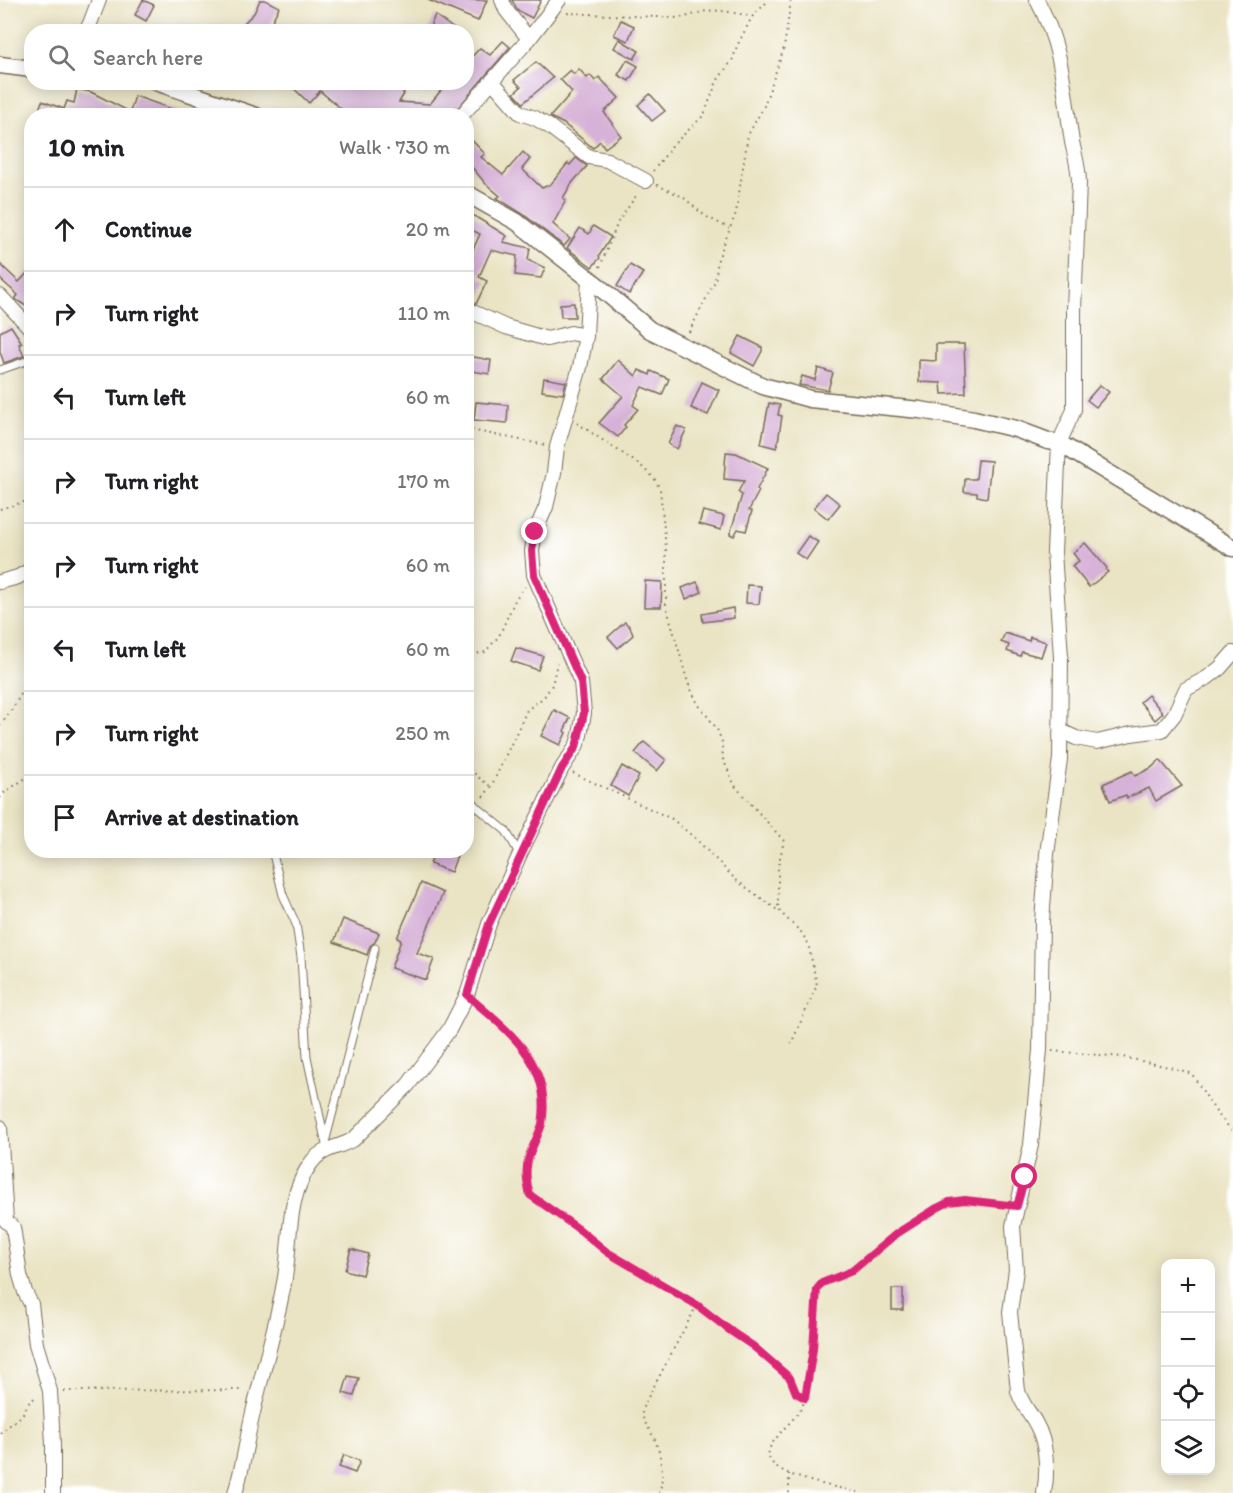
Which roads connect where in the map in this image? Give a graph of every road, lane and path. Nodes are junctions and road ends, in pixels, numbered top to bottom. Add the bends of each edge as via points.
1 (99, 0) edge
2 (502, 0) edge
3 (560, 0) edge
4 (770, 0) edge
5 (791, 0) edge
6 (1036, 0) edge
7 (549, 13) junction
8 (752, 16) junction
9 (90, 24) edge
10 (529, 39) junction
11 (0, 65) edge
12 (24, 68) edge
13 (492, 81) junction
14 (180, 90) edge
15 (232, 108) edge
16 (468, 108) edge
17 (646, 181) junction
18 (474, 198) edge
19 (730, 228) junction
20 (593, 282) junction
21 (0, 296) edge
22 (474, 313) edge
23 (24, 322) edge
24 (586, 336) junction
25 (681, 346) junction
26 (24, 362) edge
27 (0, 370) edge
28 (567, 416) junction
29 (474, 430) edge
30 (1059, 443) junction
31 (557, 447) junction
32 (24, 502) edge
33 (0, 509) edge
34 (1233, 548) edge
35 (24, 574) edge
36 (534, 575) junction
37 (0, 582) edge
38 (559, 635) junction
39 (1233, 653) edge
40 (474, 654) edge
41 (24, 688) edge
42 (0, 726) edge
43 (1060, 731) junction
44 (562, 768) junction
45 (474, 773) edge
46 (24, 779) edge
47 (491, 787) junction
48 (0, 798) edge
49 (474, 803) edge
50 (477, 807) junction
51 (520, 854) junction
52 (275, 858) edge
53 (780, 912) junction
54 (375, 948) dead end
55 (467, 995) junction
56 (791, 1044) dead end
57 (1040, 1050) junction
58 (0, 1126) edge
59 (1233, 1132) edge
60 (327, 1145) junction
61 (1017, 1206) junction
62 (697, 1305) junction
63 (258, 1390) junction
64 (50, 1391) junction
65 (805, 1398) junction
66 (0, 1433) edge
67 (789, 1474) junction
68 (52, 1493) edge
69 (235, 1493) edge
70 (659, 1493) edge
71 (789, 1493) edge
72 (862, 1493) edge
73 (1044, 1493) edge

1 - 9 street
2 - 10 street
3 - 7 street
4 - 8 path
5 - 19 path via 784,48 764,106 748,135 740,194
6 - 30 street via 1062,65 1078,169 1074,410
7 - 8 path via 678,18 719,11
7 - 10 street
8 - 17 path via 733,59 717,81 704,115 674,144
10 - 13 street
11 - 12 street
13 - 16 street
13 - 17 street via 520,113 550,127 589,157 607,160
14 - 15 street
17 - 19 path via 683,197 705,216
17 - 20 path via 618,222
18 - 20 street via 517,222
19 - 25 path via 718,259 715,281
20 - 24 street
20 - 25 street via 650,330
21 - 23 street
22 - 24 street via 547,339 571,333
24 - 28 street
25 - 30 street via 783,393 974,419
26 - 27 lane
28 - 31 street
28 - 53 path via 640,465 660,489 666,605 684,670 698,704 717,729 723,759 735,786 784,841 778,866
29 - 31 path
30 - 34 street
30 - 43 street via 1054,552 1061,657
31 - 36 street via 546,507 535,532
32 - 33 path
35 - 37 street
36 - 38 street
36 - 40 path via 516,598 499,636 485,652
38 - 44 street via 581,682 584,713 576,747
38 - 47 path via 552,686 527,710
39 - 43 street via 1207,678 1186,689 1162,730 1097,742
41 - 42 path
43 - 57 street via 1043,911
44 - 51 street
44 - 53 path via 672,819 736,880
45 - 47 path
46 - 48 path
47 - 50 path
49 - 50 lane
50 - 51 lane via 506,831
51 - 55 street via 489,924
52 - 60 lane via 283,895 296,924 307,1056
53 - 56 path via 808,943 817,986
54 - 60 lane
55 - 60 street via 449,1030 408,1085 354,1139 345,1145
55 - 62 path via 510,1033 531,1060 544,1090 542,1126 525,1176 530,1195 607,1252
57 - 59 path via 1123,1057 1192,1074
57 - 61 street via 1031,1145
58 - 64 street via 6,1221 13,1227 36,1344
60 - 63 street via 310,1164 296,1192 285,1282
61 - 65 path via 949,1202 896,1234 852,1271 822,1283 817,1289
61 - 73 street via 1013,1226 1016,1270 1010,1312 1015,1377 1021,1402 1041,1435 1046,1461
62 - 65 path via 769,1359 790,1378 796,1393
62 - 70 path via 642,1409 659,1459
63 - 64 path
63 - 69 street
64 - 66 path via 35,1397 22,1415
64 - 68 street
65 - 67 path via 769,1448 772,1464
67 - 71 path
67 - 72 path

